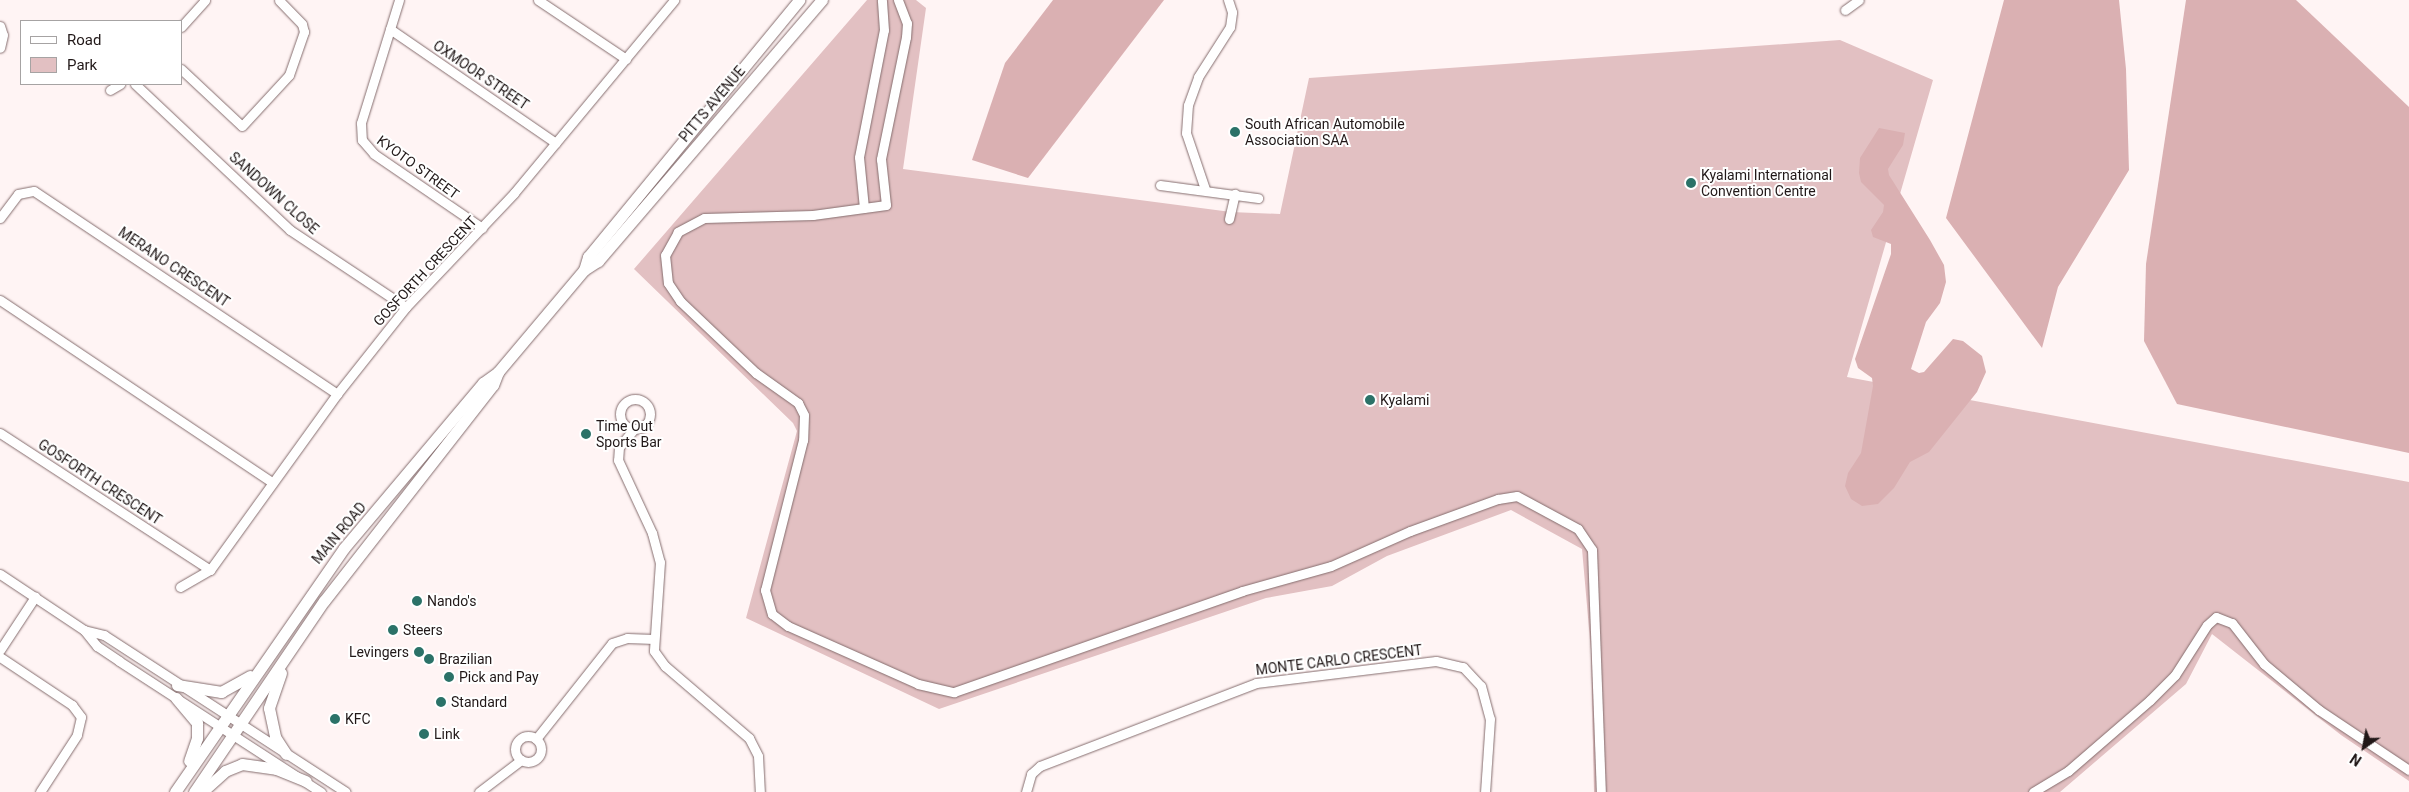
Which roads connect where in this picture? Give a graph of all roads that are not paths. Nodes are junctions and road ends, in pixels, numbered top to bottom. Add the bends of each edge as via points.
1 (205, 0) edge
2 (279, 0) edge
3 (399, 0) edge
4 (538, 0) edge
5 (674, 0) edge
6 (799, 0) edge
7 (822, 0) edge
8 (882, 0) edge
9 (898, 0) edge
10 (1228, 0) edge
11 (1859, 0) edge
12 (1845, 10) dead end
13 (0, 26) edge
14 (182, 26) edge
15 (390, 29) junction
16 (0, 48) edge
17 (626, 59) junction
18 (182, 70) edge
19 (118, 85) edge
20 (137, 85) edge
21 (110, 90) dead end
22 (556, 143) junction
23 (1160, 185) dead end
24 (1205, 189) junction
25 (1235, 194) junction
26 (1258, 198) dead end
27 (864, 208) junction
28 (0, 218) edge
29 (1229, 219) dead end
30 (622, 224) junction
31 (482, 228) junction
32 (0, 300) edge
33 (406, 307) junction
34 (498, 372) junction
35 (337, 394) junction
36 (634, 429) dead end
37 (0, 433) edge
38 (272, 482) junction
39 (210, 570) junction
40 (0, 574) edge
41 (180, 587) dead end
42 (35, 597) junction
43 (84, 630) junction
44 (654, 639) junction
45 (0, 650) edge
46 (291, 651) junction
47 (0, 657) edge
48 (255, 672) junction
49 (161, 673) junction
50 (154, 684) junction
51 (177, 685) junction
52 (176, 698) junction
53 (226, 715) junction
54 (239, 723) junction
55 (218, 726) junction
56 (232, 734) junction
57 (536, 739) junction
58 (286, 754) junction
59 (521, 760) junction
60 (2409, 770) edge
61 (306, 781) junction
62 (177, 789) edge
63 (40, 792) edge
64 (194, 792) edge
65 (202, 792) edge
66 (321, 792) edge
67 (346, 792) edge
68 (479, 792) edge
69 (760, 792) edge
70 (1026, 792) edge
71 (1485, 792) edge
72 (1601, 792) edge
73 (2033, 792) edge

1 - 14 street
2 - 18 street via 302,24 304,32 289,75 242,126
3 - 15 street, KYOTO STREET
4 - 17 street
5 - 17 street, GOSFORTH CRESCENT
6 - 30 main road, PITTS AVENUE
7 - 30 main road, PITTS AVENUE
8 - 27 street via 884,30 859,157
9 - 27 street via 907,23 882,159 886,205
10 - 24 street via 1232,12 1230,27 1198,77 1188,105 1186,133
11 - 12 street
13 - 16 street via 3,35
15 - 22 street, OXMOOR STREET
15 - 31 street, KYOTO STREET via 361,123 362,140 374,154
17 - 22 street, GOSFORTH CRESCENT
19 - 21 street
20 - 33 street, SANDOWN CLOSE via 290,230
22 - 31 street, GOSFORTH CRESCENT
23 - 24 street
24 - 25 street
25 - 26 street
25 - 29 street
27 - 72 street via 788,217 704,218 678,232 665,255 668,283 680,301 756,373 798,403 804,415 803,440 765,590 767,604 778,620 918,684 939,691 962,690 1242,591 1331,566 1410,531 1517,496 1578,529 1592,550
28 - 35 street, MERANO CRESCENT via 18,194 34,191
30 - 34 main road, MAIN ROAD via 588,257 584,270
31 - 33 street, GOSFORTH CRESCENT
32 - 38 street
33 - 35 street, GOSFORTH CRESCENT
34 - 46 main road, MAIN ROAD via 493,385 355,559
34 - 48 main road, MAIN ROAD via 484,383 344,548
35 - 38 street, GOSFORTH CRESCENT
36 - 44 street via 619,447 618,460 657,548 661,578
37 - 39 street, GOSFORTH CRESCENT
38 - 39 street, GOSFORTH CRESCENT
39 - 41 street, GOSFORTH CRESCENT
40 - 42 street
42 - 43 street
42 - 45 street
43 - 49 street via 104,635
43 - 50 street via 102,650
44 - 57 street via 627,638 612,643
44 - 69 street via 654,651 665,666 739,728 755,747
46 - 54 main road, MAIN ROAD
46 - 58 main road via 269,708 275,737
47 - 63 street via 72,705 81,717 77,736
48 - 51 main road via 221,692
48 - 53 main road, MAIN ROAD
49 - 50 street
49 - 51 street
50 - 52 street
51 - 53 street
52 - 55 street
52 - 62 main road via 193,715 198,731
53 - 54 street
53 - 55 main road, MAIN ROAD
54 - 56 main road, MAIN ROAD
54 - 58 street
55 - 56 street
55 - 62 main road
56 - 61 street
56 - 64 main road
57 - 59 street via 541,749 539,757 528,762
57 - 59 street via 524,737 517,742 515,750
58 - 67 street
59 - 68 street
60 - 73 street via 2319,710 2264,664 2232,623 2216,616 2175,675 2150,700 2068,771
61 - 65 main road via 276,769 242,764 225,771
61 - 66 street
70 - 71 street, MONTE CARLO CRESCENT via 1031,774 1040,766 1256,683 1436,661 1463,667 1481,686 1490,720

